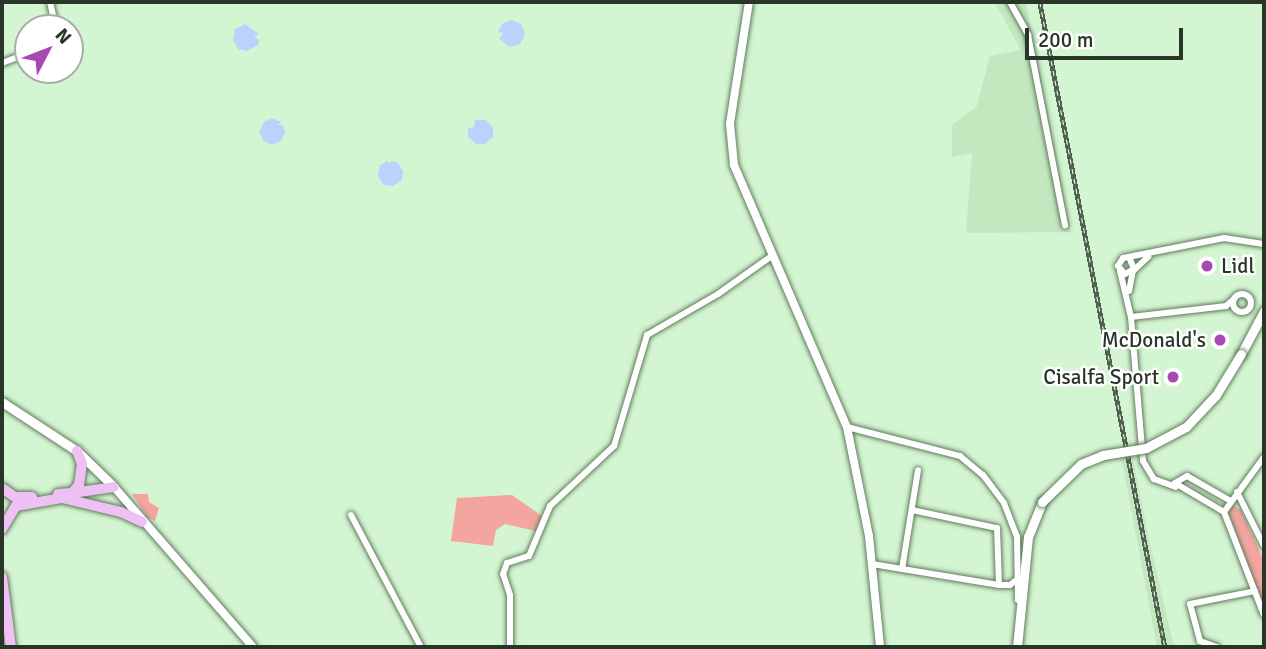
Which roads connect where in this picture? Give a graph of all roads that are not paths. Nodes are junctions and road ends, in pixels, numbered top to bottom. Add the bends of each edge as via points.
1 (749, 2) edge
2 (1010, 2) edge
3 (1065, 225) dead end
4 (1264, 244) edge
5 (1152, 253) junction
6 (773, 255) junction
7 (1129, 257) junction
8 (1120, 271) junction
9 (1133, 271) junction
10 (1128, 297) junction
11 (1234, 299) junction
12 (1226, 306) junction
13 (1235, 309) junction
14 (1264, 311) edge
15 (1131, 317) junction
16 (2, 402) edge
17 (847, 428) junction
18 (77, 451) junction
19 (1264, 457) edge
20 (918, 470) dead end
21 (114, 487) junction
22 (2, 488) edge
23 (1176, 488) junction
24 (1237, 492) junction
25 (72, 493) junction
26 (1230, 500) junction
27 (92, 504) junction
28 (912, 510) junction
29 (1224, 512) junction
30 (351, 515) dead end
31 (142, 522) junction
32 (2, 529) edge
33 (1264, 546) edge
34 (872, 564) junction
35 (902, 569) junction
36 (2, 577) edge
37 (1019, 578) junction
38 (999, 585) junction
39 (1255, 591) junction
40 (1018, 599) junction
41 (1021, 612) junction
42 (1264, 615) edge
43 (2, 629) edge
44 (4, 647) edge
45 (11, 647) edge
46 (253, 647) edge
47 (421, 647) edge
48 (510, 647) edge
49 (880, 647) edge
50 (1017, 647) edge
51 (1217, 647) edge

1 - 6 street via 730,144
2 - 3 street via 1028,35
4 - 5 street via 1224,238
5 - 7 street
5 - 9 street
6 - 17 street
6 - 48 street via 647,335 614,446 550,506 529,556 507,563 503,574 510,595
7 - 8 street via 1119,261
7 - 9 street via 1135,263
8 - 9 street
8 - 10 street
9 - 10 street
10 - 15 street
11 - 12 street
11 - 13 street
11 - 13 street via 1244,295 1250,303 1243,312
12 - 13 street
12 - 15 street
14 - 41 main road, bridge via 1216,395 1186,427 1146,448 1081,464 1042,502 1028,537
15 - 23 street via 1143,461 1154,479
16 - 18 main road
17 - 34 street
17 - 37 street via 960,456 983,475 1012,518 1020,554
18 - 21 main road
18 - 25 highway via 83,476
19 - 24 street
20 - 28 street
21 - 25 highway
21 - 27 highway
21 - 31 street
22 - 25 highway via 15,497
23 - 26 street via 1178,478 1187,476
23 - 29 street
24 - 26 street
24 - 33 street
26 - 29 street
27 - 31 highway
27 - 32 highway via 62,498 30,502 7,514
28 - 35 street
28 - 38 street via 997,528
29 - 39 street
30 - 47 street
31 - 46 street
34 - 35 street
34 - 49 street
35 - 38 street
36 - 45 highway
37 - 38 street via 1010,585
37 - 40 street
38 - 40 street
39 - 42 street
39 - 51 street via 1190,604 1198,636
40 - 41 street
41 - 50 main road
43 - 44 highway

